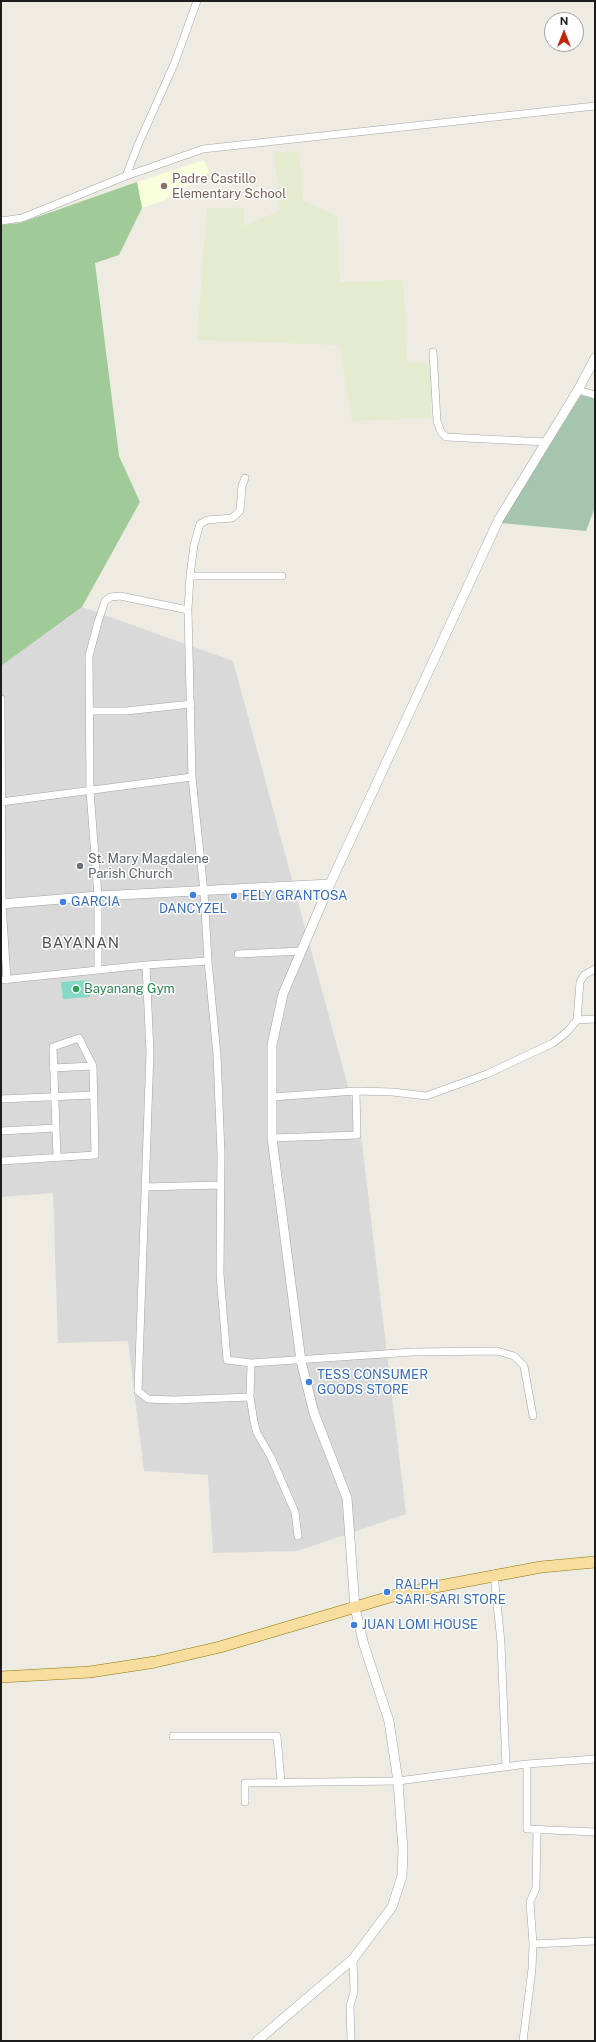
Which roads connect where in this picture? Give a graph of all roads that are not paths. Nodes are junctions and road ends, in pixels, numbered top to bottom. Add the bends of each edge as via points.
1 (197, 1) edge
2 (595, 106) edge
3 (126, 176) junction
4 (1, 221) edge
5 (433, 352) dead end
6 (595, 358) edge
7 (578, 390) junction
8 (595, 395) edge
9 (546, 442) junction
10 (244, 478) dead end
11 (190, 576) junction
12 (282, 576) dead end
13 (188, 610) junction
14 (1, 699) edge
15 (191, 704) junction
16 (91, 711) junction
17 (192, 777) junction
18 (90, 791) junction
19 (2, 802) edge
20 (330, 884) junction
21 (204, 892) junction
22 (98, 896) junction
23 (2, 904) edge
24 (302, 950) junction
25 (238, 954) dead end
26 (208, 961) junction
27 (146, 965) junction
28 (595, 969) edge
29 (98, 970) junction
30 (4, 980) edge
31 (595, 1019) edge
32 (578, 1020) junction
33 (93, 1066) junction
34 (53, 1068) junction
35 (356, 1091) junction
36 (93, 1095) junction
37 (54, 1096) junction
38 (272, 1096) junction
39 (1, 1099) edge
40 (56, 1128) junction
41 (1, 1131) edge
42 (272, 1138) junction
43 (57, 1157) junction
44 (1, 1161) edge
45 (220, 1185) junction
46 (145, 1187) junction
47 (301, 1361) junction
48 (251, 1363) junction
49 (250, 1397) junction
50 (533, 1416) dead end
51 (298, 1536) dead end
52 (595, 1562) edge
53 (494, 1574) junction
54 (355, 1608) junction
55 (1, 1677) edge
56 (173, 1736) dead end
57 (595, 1759) edge
58 (527, 1764) junction
59 (506, 1767) junction
60 (398, 1781) junction
61 (281, 1782) junction
62 (245, 1802) dead end
63 (537, 1830) junction
64 (595, 1832) edge
65 (595, 1941) edge
66 (533, 1944) junction
67 (353, 1960) junction
68 (257, 2041) edge
69 (351, 2041) edge
70 (523, 2041) edge

1 - 3 street via 175,62
2 - 3 street via 203,149
3 - 4 street via 22,218
5 - 9 street via 438,421 441,432 446,436
6 - 7 street
7 - 8 street
7 - 9 street
9 - 20 street via 499,519
10 - 11 street via 240,511 232,518 207,520 200,524
11 - 12 street
11 - 13 street
13 - 15 street
13 - 16 street via 120,596 105,601 90,656
14 - 19 street
15 - 16 street via 126,711
15 - 17 street
16 - 18 street
17 - 18 street
17 - 21 street
18 - 19 street
18 - 22 street
19 - 23 street
20 - 21 street
20 - 24 street
21 - 22 street
21 - 26 street
22 - 23 street
22 - 29 street
23 - 30 street
24 - 25 street
24 - 38 street via 283,994 272,1045
26 - 27 street
26 - 45 street via 217,1055
27 - 29 street
27 - 46 street via 150,1052
28 - 32 street via 584,975 580,982
29 - 30 street
31 - 32 street
32 - 35 street via 553,1043 487,1074 426,1096
33 - 34 street
33 - 34 street via 79,1038 53,1047
33 - 36 street
34 - 37 street
35 - 38 street
35 - 42 street via 357,1135
36 - 37 street
36 - 43 street via 94,1155
37 - 39 street
37 - 40 street
38 - 42 street
40 - 41 street
40 - 43 street
42 - 47 street
43 - 44 street
45 - 46 street
45 - 48 street via 220,1274 227,1360
46 - 49 street via 138,1391 148,1399
47 - 48 street
47 - 50 street via 413,1352 496,1351 514,1356 524,1366
47 - 54 street via 314,1413 347,1498
48 - 49 street
49 - 51 street via 257,1433 271,1457 295,1512
52 - 53 main road
53 - 54 main road via 403,1592
53 - 59 street via 501,1644
54 - 55 main road via 220,1647 161,1660 90,1672
54 - 60 street via 364,1645 390,1721
56 - 61 street via 277,1736
57 - 58 street
58 - 59 street
58 - 63 street via 527,1829
59 - 60 street
60 - 61 street
60 - 67 street via 403,1850 402,1876 392,1907
61 - 62 street via 246,1782
63 - 64 street
63 - 66 street via 536,1888 530,1902
65 - 66 street
66 - 70 street
67 - 68 street
67 - 69 street

